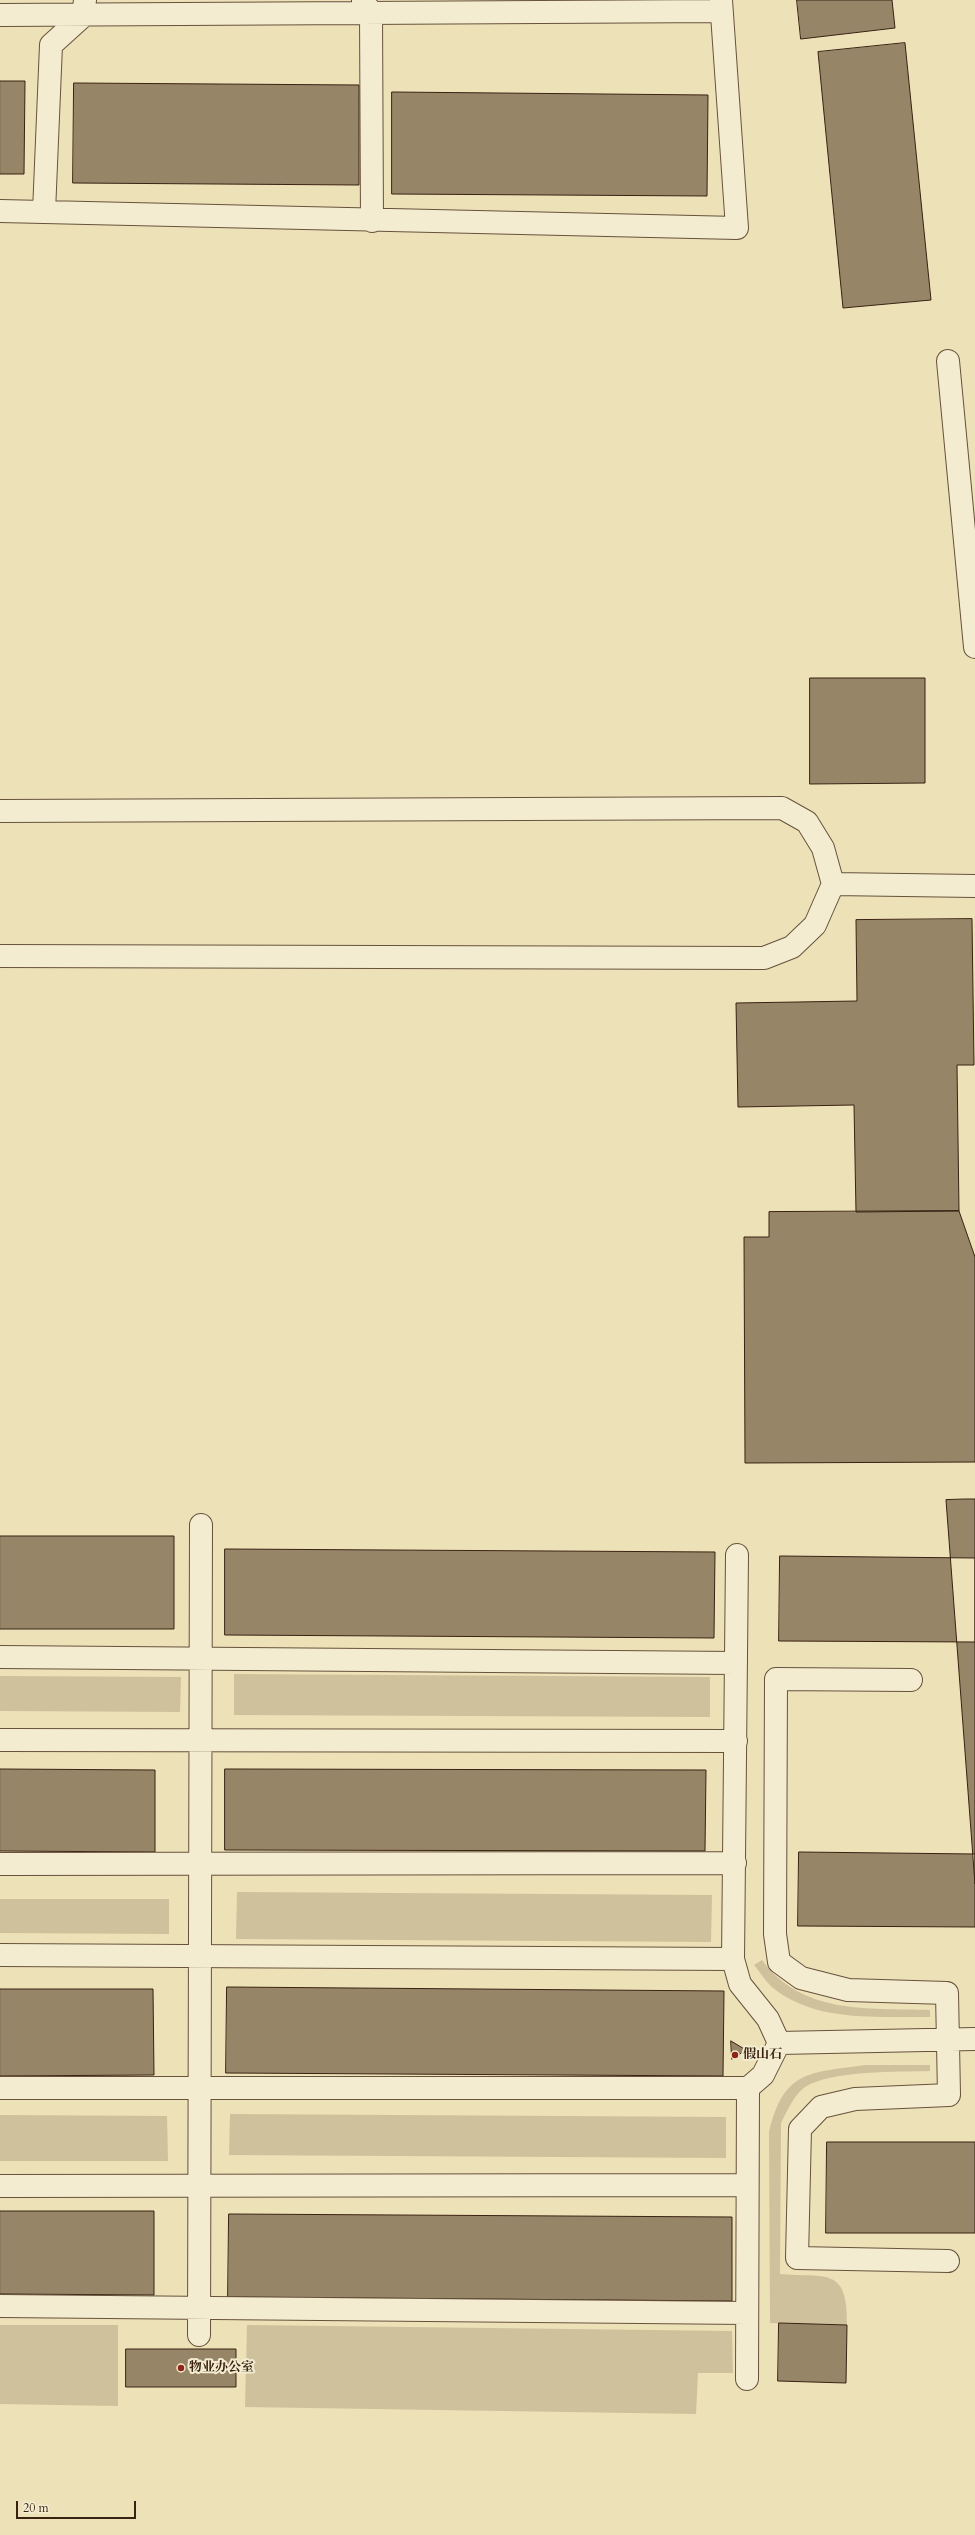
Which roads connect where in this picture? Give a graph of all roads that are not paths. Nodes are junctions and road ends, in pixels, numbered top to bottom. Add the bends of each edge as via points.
1 (366, 6) edge
2 (721, 6) edge
3 (84, 8) edge
4 (0, 15) edge
5 (0, 211) edge
6 (44, 212) junction
7 (372, 221) junction
8 (948, 361) dead end
9 (975, 647) edge
10 (0, 811) edge
11 (833, 884) junction
12 (975, 886) edge
13 (0, 956) edge
14 (201, 1525) dead end
15 (737, 1555) dead end
16 (0, 1657) edge
17 (201, 1659) junction
18 (736, 1663) junction
19 (911, 1680) dead end
20 (0, 1740) edge
21 (200, 1740) junction
22 (736, 1741) junction
23 (200, 1863) junction
24 (735, 1863) junction
25 (0, 1864) edge
26 (0, 1955) edge
27 (200, 1957) junction
28 (733, 1959) junction
29 (948, 2039) junction
30 (975, 2039) edge
31 (779, 2043) junction
32 (0, 2088) edge
33 (200, 2088) junction
34 (748, 2088) junction
35 (747, 2185) junction
36 (0, 2186) edge
37 (199, 2186) junction
38 (948, 2260) dead end
39 (0, 2306) edge
40 (199, 2307) junction
41 (747, 2312) junction
42 (199, 2335) dead end
43 (747, 2379) dead end

1 - 2 street
1 - 3 street
1 - 7 street
2 - 7 street via 737,228
3 - 4 street
3 - 6 street via 51,45
5 - 6 street
6 - 7 street
8 - 9 street
10 - 11 street via 782,808 807,822 823,848
11 - 12 street
11 - 13 street via 815,925 792,948 764,958
14 - 17 street
15 - 18 street
16 - 17 street
17 - 18 street
17 - 21 street
18 - 22 street
19 - 29 street via 776,1679 775,1934 779,1962 801,1978 848,1990 947,1993
20 - 21 street
21 - 22 street
21 - 23 street
22 - 24 street
23 - 24 street
23 - 25 street
23 - 27 street
24 - 28 street
26 - 27 street
27 - 28 street
27 - 33 street
28 - 31 street via 740,1984 768,2019
29 - 30 street
29 - 31 street
29 - 38 street via 949,2095 855,2099 821,2107 800,2129 797,2258
31 - 34 street via 763,2075
32 - 33 street
33 - 34 street
33 - 37 street
34 - 35 street
35 - 37 street
35 - 41 street
36 - 37 street
37 - 40 street
39 - 40 street
40 - 41 street
40 - 42 street
41 - 43 street

